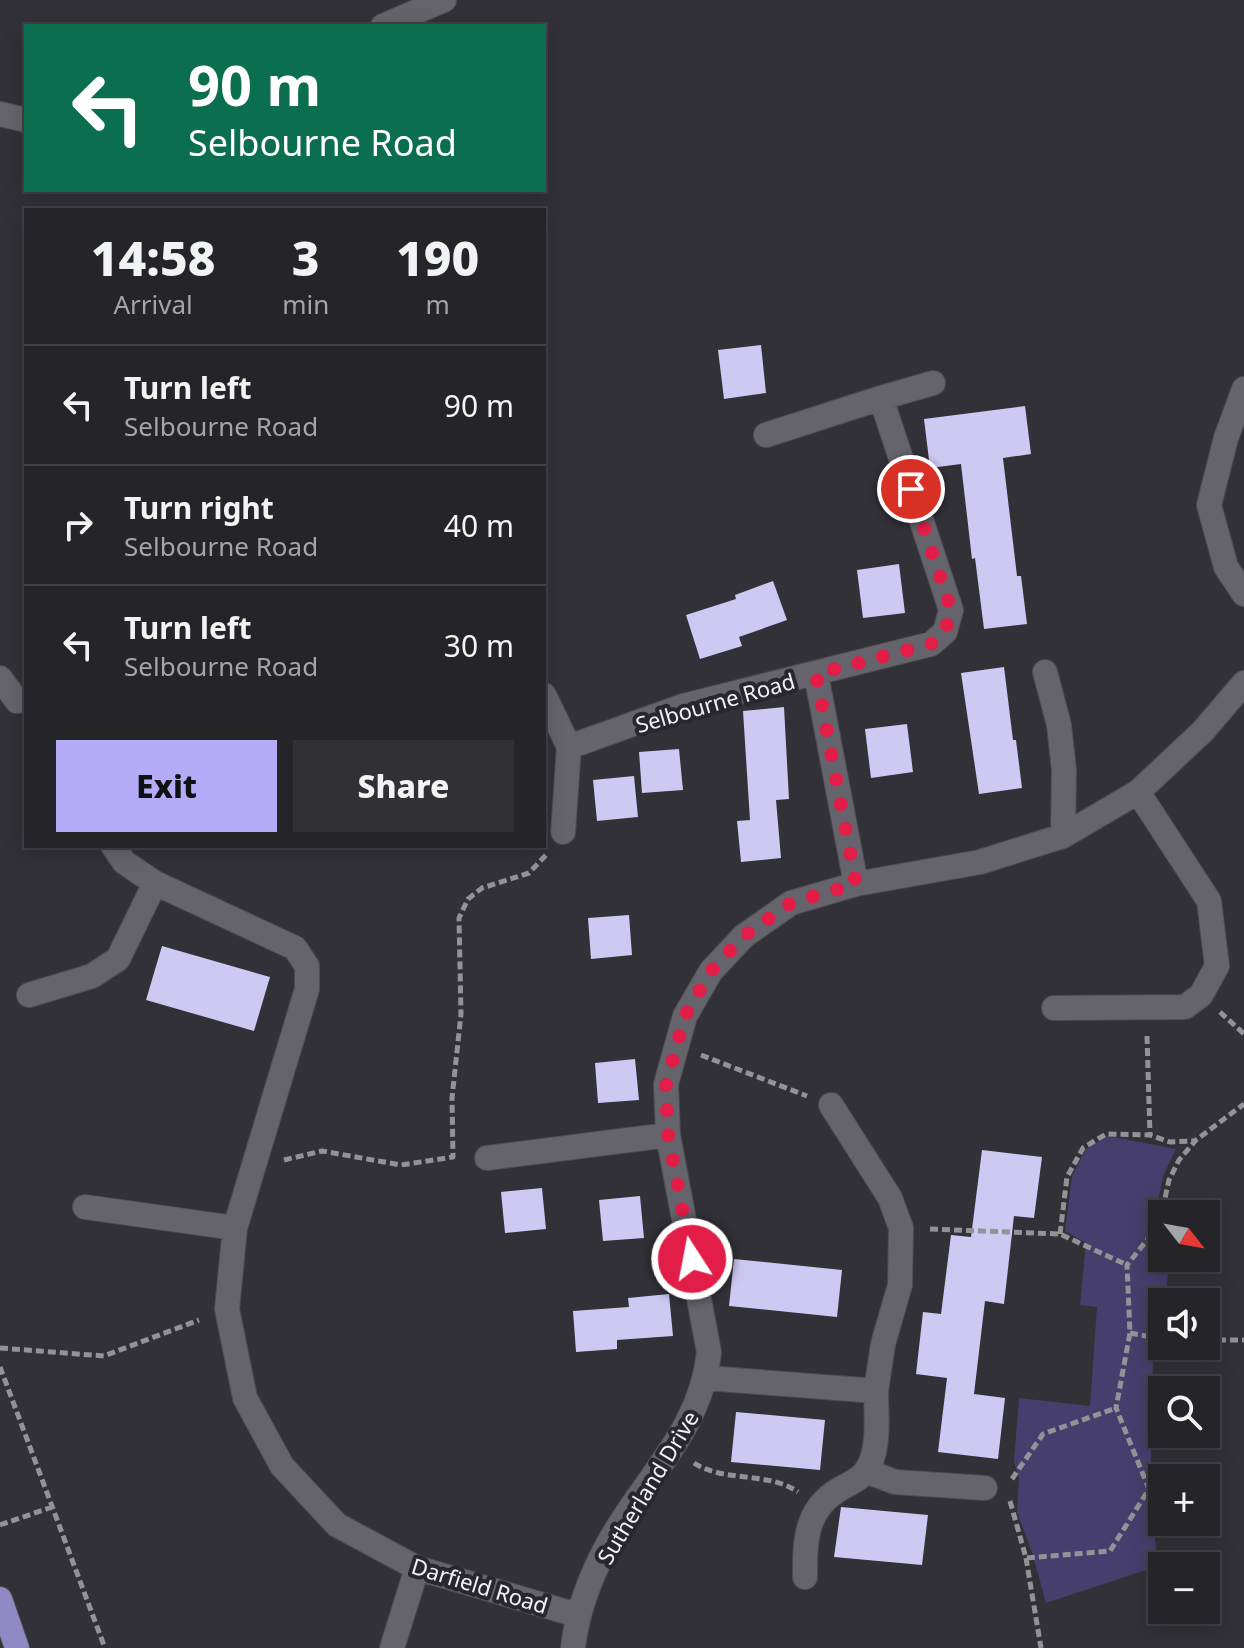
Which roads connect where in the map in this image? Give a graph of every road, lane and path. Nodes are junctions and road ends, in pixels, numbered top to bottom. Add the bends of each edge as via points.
1 (444, 0) edge
2 (388, 24) edge
3 (0, 114) edge
4 (24, 120) edge
5 (933, 383) dead end
6 (1244, 389) edge
7 (881, 398) junction
8 (766, 435) dead end
9 (1244, 594) edge
10 (1045, 672) dead end
11 (816, 674) junction
12 (0, 678) edge
13 (1244, 683) edge
14 (546, 699) edge
15 (21, 700) edge
16 (569, 747) junction
17 (1138, 792) junction
18 (563, 832) joint
19 (1063, 836) junction
20 (114, 848) edge
21 (155, 883) junction
22 (856, 884) junction
23 (29, 995) dead end
24 (1054, 1008) dead end
25 (1146, 1009) junction
26 (676, 1046) junction
27 (1244, 1104) edge
28 (831, 1105) joint
29 (668, 1135) junction
30 (1150, 1135) junction
31 (1196, 1140) junction
32 (256, 1155) junction
33 (487, 1158) dead end
34 (85, 1207) dead end
35 (235, 1228) junction
36 (901, 1228) junction
37 (1060, 1234) junction
38 (1127, 1265) junction
39 (227, 1309) junction
40 (1130, 1333) junction
41 (1148, 1336) edge
42 (1220, 1340) edge
43 (1244, 1340) edge
44 (0, 1348) edge
45 (0, 1367) edge
46 (707, 1378) junction
47 (876, 1391) junction
48 (1116, 1408) junction
49 (671, 1449) junction
50 (866, 1471) junction
51 (985, 1488) dead end
52 (819, 1506) junction
53 (52, 1507) junction
54 (0, 1525) edge
55 (1026, 1558) junction
56 (417, 1568) junction
57 (805, 1577) dead end
58 (0, 1599) edge
59 (577, 1615) junction
60 (17, 1648) edge
61 (105, 1648) edge
62 (392, 1648) edge
63 (573, 1648) edge
64 (1041, 1648) edge

1 - 2 street
3 - 4 street
5 - 7 street
6 - 9 street via 1209,505 1226,567
7 - 8 street
7 - 11 street, Selbourne Road via 951,610 945,632 931,644
10 - 19 street via 1064,770
11 - 16 street, Selbourne Road via 683,706
11 - 22 street, Selbourne Road
12 - 15 street
13 - 17 street, Sutherland Drive via 1203,731
14 - 16 street
16 - 18 street
17 - 19 street, Sutherland Drive
17 - 25 street via 1209,901 1217,966 1201,995 1185,1007
18 - 32 path via 529,873 482,888 468,899 459,918 461,1014 452,1098 453,1157 401,1165 322,1151 287,1161
19 - 22 street, Sutherland Drive via 980,862
20 - 21 street, Darfield Road via 124,862
21 - 23 street via 118,959 92,976
21 - 32 street, Darfield Road via 295,948 307,966 307,989
22 - 26 street, Sutherland Drive via 791,903 744,936 711,971 685,1016
24 - 25 street
25 - 30 path
26 - 28 path
26 - 29 street, Sutherland Drive via 666,1084
27 - 31 path
28 - 36 street via 890,1198
29 - 33 street
29 - 46 street, Sutherland Drive via 709,1352
30 - 31 path via 1170,1142
30 - 37 path via 1106,1134 1083,1148 1067,1177
31 - 38 path via 1169,1180 1159,1225
32 - 35 street, Darfield Road
34 - 35 street
35 - 39 street, Darfield Road
36 - 37 path
36 - 47 street via 900,1285
37 - 38 path
38 - 40 path
39 - 44 path via 104,1356
39 - 56 street, Darfield Road via 245,1398 282,1466 337,1525
40 - 41 path
40 - 48 path
42 - 43 path
45 - 53 path
46 - 47 street
46 - 49 street, Sutherland Drive via 694,1415
47 - 50 street via 874,1452
48 - 55 path via 1043,1434 1012,1477 1010,1506
48 - 55 path via 1149,1489 1110,1551
49 - 52 path via 707,1471 786,1483
49 - 59 street, Sutherland Drive via 608,1545
50 - 51 street via 895,1482
50 - 52 street
52 - 57 street via 805,1539
53 - 54 path
53 - 61 path
55 - 64 path
56 - 59 street, Darfield Road
56 - 62 street
58 - 60 main road
59 - 63 street, Sutherland Drive

